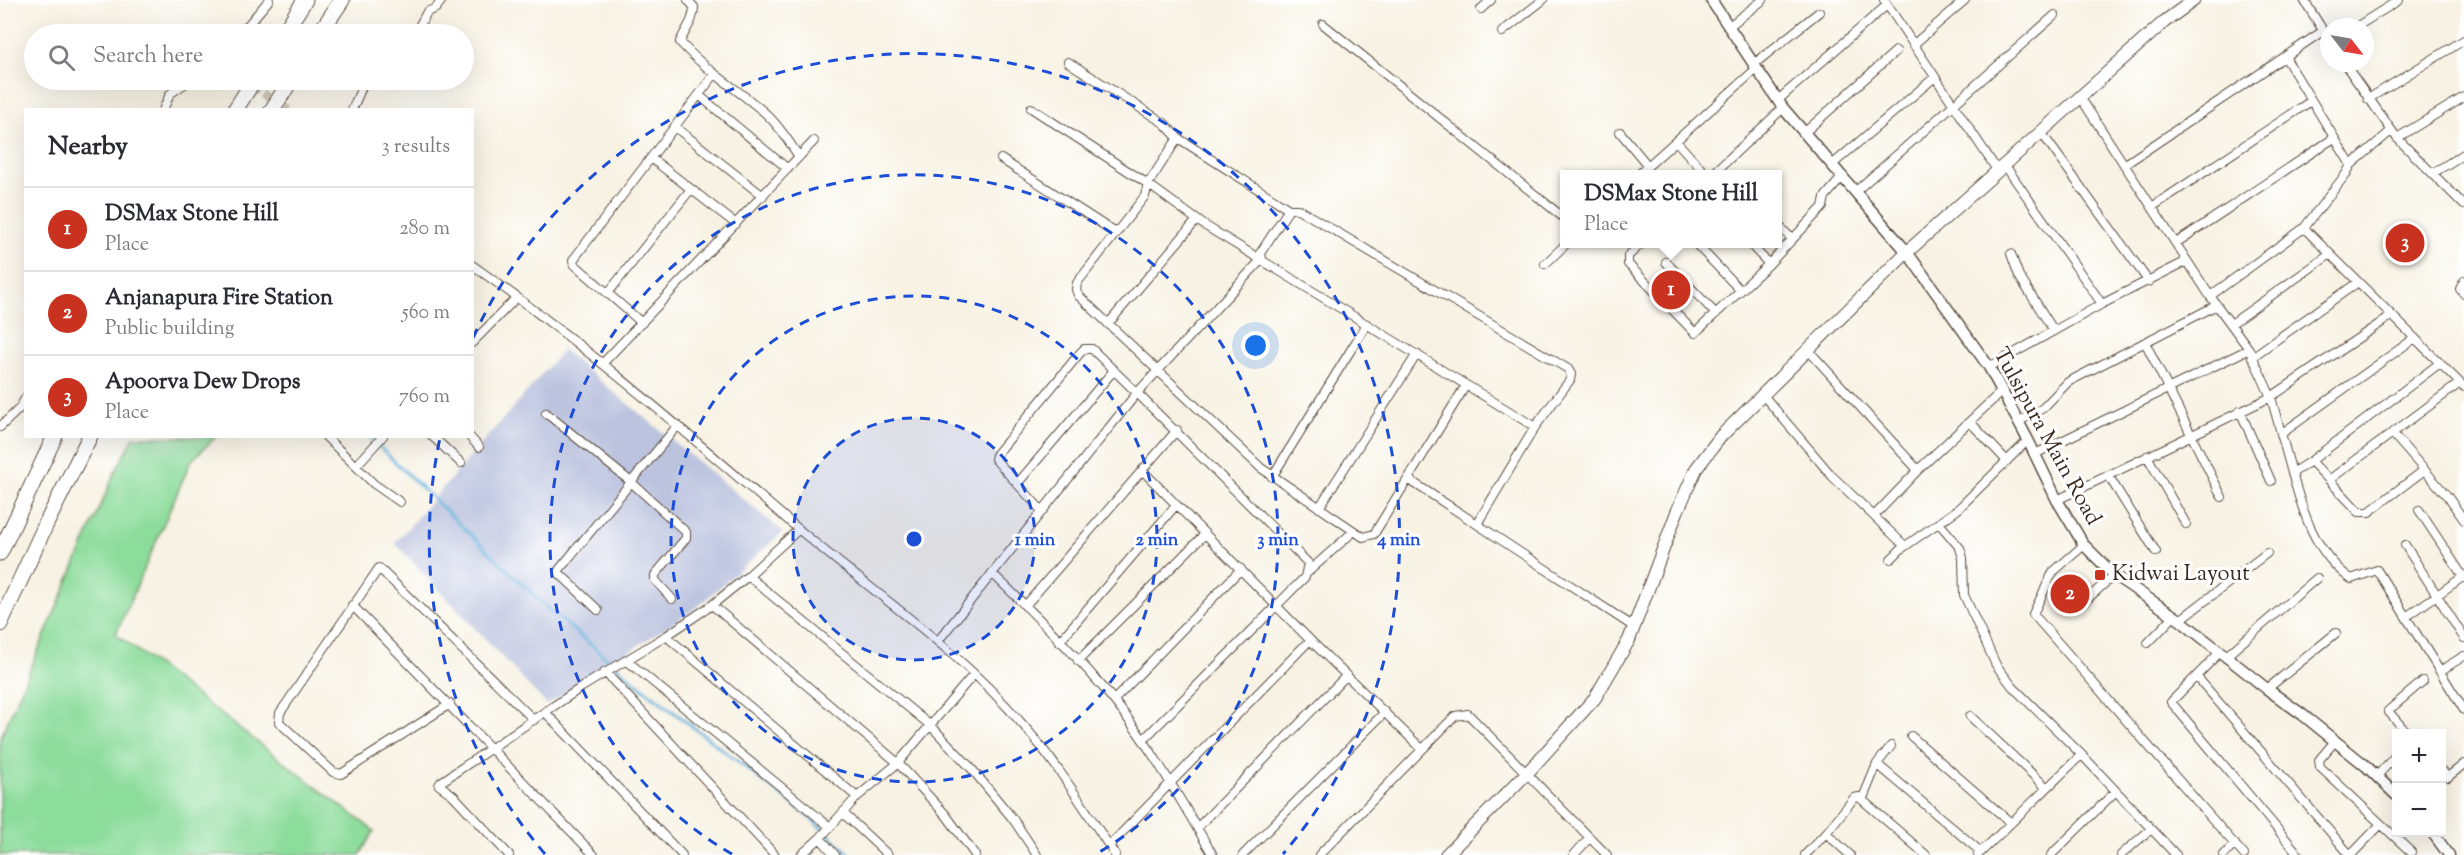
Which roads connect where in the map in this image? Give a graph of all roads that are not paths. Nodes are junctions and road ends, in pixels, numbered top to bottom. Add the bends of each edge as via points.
1 (269, 0) edge
2 (305, 0) edge
3 (342, 0) edge
4 (442, 0) edge
5 (688, 0) edge
6 (1491, 0) edge
7 (1543, 0) edge
8 (1711, 0) edge
9 (1763, 0) edge
10 (1965, 0) edge
11 (2194, 0) edge
12 (2304, 0) edge
13 (2400, 0) edge
14 (1885, 2) edge
15 (1481, 9) dead end
16 (1819, 12) dead end
17 (2055, 15) dead end
18 (2371, 18) edge
19 (249, 24) edge
20 (289, 24) edge
21 (326, 24) edge
22 (420, 24) edge
23 (1323, 24) dead end
24 (2320, 26) edge
25 (1728, 27) junction
26 (1502, 32) dead end
27 (2320, 33) edge
28 (2464, 40) edge
29 (1913, 45) junction
30 (1896, 51) dead end
31 (2284, 57) junction
32 (1068, 62) dead end
33 (1754, 67) junction
34 (2350, 72) edge
35 (714, 75) junction
36 (1935, 77) junction
37 (176, 90) edge
38 (248, 90) edge
39 (285, 90) edge
40 (360, 90) edge
41 (699, 96) junction
42 (2080, 97) junction
43 (2464, 97) edge
44 (2368, 99) junction
45 (2311, 101) junction
46 (1781, 104) junction
47 (1953, 104) junction
48 (165, 108) edge
49 (236, 108) edge
50 (273, 108) edge
51 (353, 108) edge
52 (1031, 108) dead end
53 (675, 127) junction
54 (1620, 132) dead end
55 (1805, 132) junction
56 (2041, 132) junction
57 (2394, 134) junction
58 (1178, 138) junction
59 (2334, 138) junction
60 (814, 141) dead end
61 (1676, 141) junction
62 (2464, 154) edge
63 (799, 157) junction
64 (651, 158) junction
65 (1001, 159) dead end
66 (1833, 164) junction
67 (2124, 165) junction
68 (2351, 165) junction
69 (2001, 167) junction
70 (788, 169) junction
71 (1642, 170) edge
72 (1645, 170) edge
73 (1702, 170) edge
74 (1717, 170) edge
75 (2433, 173) junction
76 (1843, 176) junction
77 (1148, 184) junction
78 (691, 189) junction
79 (1856, 191) junction
80 (763, 196) junction
81 (2464, 205) edge
82 (2152, 207) junction
83 (1289, 209) junction
84 (1560, 215) edge
85 (1196, 220) junction
86 (736, 224) junction
87 (2304, 228) junction
88 (1782, 229) edge
89 (1116, 233) junction
90 (1792, 239) junction
91 (2176, 243) junction
92 (1561, 248) edge
93 (1636, 248) edge
94 (1701, 248) edge
95 (1755, 248) edge
96 (1907, 252) junction
97 (2011, 254) dead end
98 (2329, 255) junction
99 (1262, 259) junction
100 (2187, 261) junction
101 (1666, 262) dead end
102 (1545, 264) dead end
103 (1769, 264) junction
104 (474, 266) edge
105 (2149, 282) junction
106 (2464, 282) edge
107 (2357, 283) junction
108 (1740, 290) junction
109 (608, 293) junction
110 (2464, 294) edge
111 (2210, 296) junction
112 (517, 297) junction
113 (2102, 304) junction
114 (2217, 305) junction
115 (1716, 314) junction
116 (2391, 316) junction
117 (642, 323) junction
118 (1108, 324) junction
119 (1367, 324) junction
120 (2231, 324) junction
121 (2054, 331) junction
122 (2415, 338) junction
123 (474, 341) edge
124 (2145, 342) junction
125 (1809, 351) junction
126 (2251, 353) junction
127 (1417, 354) junction
128 (603, 363) junction
129 (2440, 363) junction
130 (1989, 368) junction
131 (1114, 370) junction
132 (1158, 372) junction
133 (1466, 385) junction
134 (2462, 385) edge
135 (2169, 387) junction
136 (2002, 391) junction
137 (1137, 393) junction
138 (1763, 395) junction
139 (2271, 397) junction
140 (24, 401) edge
141 (2240, 411) junction
142 (546, 413) dead end
143 (1970, 422) junction
144 (2018, 422) junction
145 (678, 426) junction
146 (0, 427) edge
147 (1535, 427) junction
148 (1177, 430) junction
149 (2191, 434) junction
150 (2281, 434) junction
151 (2393, 434) junction
152 (54, 438) edge
153 (89, 438) edge
154 (328, 438) edge
155 (381, 438) edge
156 (434, 438) edge
157 (471, 438) edge
158 (2028, 440) junction
159 (479, 447) dead end
160 (2035, 454) junction
161 (2147, 456) junction
162 (2007, 461) junction
163 (2312, 461) junction
164 (461, 463) dead end
165 (356, 466) junction
166 (1142, 470) junction
167 (1918, 470) junction
168 (2423, 471) junction
169 (2292, 473) junction
170 (2108, 475) junction
171 (1272, 477) junction
172 (1408, 479) junction
173 (2329, 480) junction
174 (2271, 481) dead end
175 (631, 482) junction
176 (1017, 484) junction
177 (2222, 496) dead end
178 (2057, 500) junction
179 (400, 502) dead end
180 (1176, 505) junction
181 (1319, 508) junction
182 (2419, 510) dead end
183 (1042, 511) junction
184 (1874, 516) junction
185 (2464, 520) edge
186 (1939, 523) junction
187 (1477, 524) junction
188 (2186, 524) dead end
189 (799, 529) junction
190 (1354, 531) junction
191 (1205, 534) junction
192 (2084, 545) junction
193 (2405, 545) dead end
194 (1905, 546) junction
195 (2156, 552) dead end
196 (0, 553) edge
197 (2266, 553) dead end
198 (1891, 559) dead end
199 (1241, 569) junction
200 (992, 573) junction
201 (1307, 573) junction
202 (2114, 575) junction
203 (748, 576) junction
204 (2464, 577) edge
205 (2317, 578) dead end
206 (2437, 595) junction
207 (672, 599) dead end
208 (2084, 602) dead end
209 (352, 605) junction
210 (712, 605) junction
211 (1025, 606) junction
212 (1276, 606) junction
213 (598, 610) dead end
214 (2406, 617) junction
215 (2177, 618) junction
216 (0, 624) edge
217 (1634, 627) junction
218 (2336, 633) dead end
219 (666, 636) junction
220 (2464, 638) edge
221 (1310, 640) junction
222 (938, 641) junction
223 (1059, 642) junction
224 (2148, 643) dead end
225 (2222, 654) junction
226 (2464, 656) edge
227 (626, 660) junction
228 (1078, 661) junction
229 (2440, 671) junction
230 (605, 672) junction
231 (974, 674) junction
232 (1347, 675) junction
233 (2197, 677) junction
234 (2423, 681) dead end
235 (2267, 689) junction
236 (1114, 700) junction
237 (450, 704) junction
238 (2464, 710) edge
239 (1385, 712) junction
240 (546, 713) junction
241 (1970, 716) dead end
242 (534, 720) junction
243 (931, 726) junction
244 (2404, 729) edge
245 (1911, 736) dead end
246 (1143, 740) junction
247 (2335, 741) junction
248 (1891, 746) dead end
249 (491, 748) junction
250 (1422, 749) junction
251 (2083, 756) junction
252 (2392, 760) edge
253 (898, 763) junction
254 (1877, 764) junction
255 (2464, 764) edge
256 (1528, 772) junction
257 (2446, 775) edge
258 (2377, 776) junction
259 (1172, 784) junction
260 (2047, 788) junction
261 (2392, 790) edge
262 (2116, 791) junction
263 (857, 797) junction
264 (1863, 798) junction
265 (843, 813) junction
266 (2011, 823) junction
267 (2382, 824) junction
268 (830, 826) junction
269 (1197, 828) junction
270 (2151, 829) junction
271 (1826, 833) junction
272 (2436, 837) edge
273 (820, 838) junction
274 (1589, 838) junction
275 (2235, 844) junction
276 (1109, 846) junction
277 (2411, 852) dead end
278 (1980, 853) edge
279 (2355, 854) edge
280 (509, 855) edge
281 (594, 855) edge
282 (682, 855) edge
283 (775, 855) edge
284 (801, 855) edge
285 (835, 855) edge
286 (888, 855) edge
287 (975, 855) edge
288 (1037, 855) edge
289 (1115, 855) edge
290 (1213, 855) edge
291 (1243, 855) edge
292 (1319, 855) edge
293 (1446, 855) edge
294 (1574, 855) edge
295 (1607, 855) edge
296 (1805, 855) edge
297 (1850, 855) edge
298 (1926, 855) edge
299 (2050, 855) edge
300 (2121, 855) edge
301 (2176, 855) edge
302 (2224, 855) edge
303 (2244, 855) edge
304 (2299, 855) edge
305 (2449, 855) edge

1 - 19 street
2 - 20 highway
3 - 21 highway
4 - 22 street via 427,12
5 - 35 street via 694,7 694,17 680,42
6 - 15 street
7 - 26 street
8 - 25 street, Tulsipura Main Road
9 - 25 street
10 - 29 street
11 - 42 main road
12 - 24 street
13 - 18 street
14 - 29 street
14 - 46 street
16 - 33 street
17 - 47 street
23 - 84 street
25 - 33 street, Tulsipura Main Road
27 - 31 street
28 - 44 street
29 - 36 street
30 - 55 street
31 - 45 street
31 - 67 street
32 - 58 street via 1164,123
33 - 46 street, Tulsipura Main Road
33 - 61 street
34 - 44 street
35 - 41 street
35 - 63 street via 765,112
36 - 47 street
36 - 66 street
37 - 48 street
38 - 49 highway
39 - 50 highway
40 - 51 street
41 - 53 street
41 - 70 street
42 - 56 main road
42 - 67 street
43 - 57 street
44 - 57 street
45 - 59 street
45 - 82 street
46 - 55 street, Tulsipura Main Road
46 - 74 street
47 - 69 street
47 - 79 street
52 - 77 street
53 - 64 street
53 - 80 street
54 - 71 street
55 - 66 street, Tulsipura Main Road
56 - 69 main road
56 - 105 street
57 - 68 street
57 - 75 street
58 - 77 street
58 - 83 street
59 - 68 street
59 - 91 street
60 - 63 street
61 - 72 street
61 - 73 street
62 - 75 street
63 - 70 street
64 - 78 street
64 - 109 street via 573,260
65 - 89 street
66 - 76 street, Tulsipura Main Road
67 - 82 street
68 - 87 street
69 - 96 main road
69 - 113 street
70 - 80 street
75 - 81 street
76 - 79 street, Tulsipura Main Road
76 - 90 street via 1825,197 1823,207
77 - 85 street
77 - 89 street via 1145,196
78 - 86 street
78 - 109 street
79 - 96 street, Tulsipura Main Road
80 - 86 street
82 - 91 street
83 - 99 street via 1261,252
83 - 147 street via 1298,208 1568,369 1570,380
85 - 99 street
85 - 118 street
86 - 117 street
87 - 98 street
87 - 111 street
88 - 90 street
89 - 118 street via 1076,290
90 - 103 street
91 - 100 street
92 - 102 street
93 - 115 street via 1628,256 1628,264 1694,333
94 - 108 street
95 - 103 street
96 - 125 main road
96 - 130 street, Tulsipura Main Road
97 - 121 street via 2019,276
98 - 107 street
98 - 120 street
99 - 119 street
99 - 132 street
100 - 105 street
100 - 111 street
101 - 115 street
103 - 108 street
104 - 112 street
105 - 113 street
106 - 110 street via 2460,289
107 - 116 street
107 - 126 street
108 - 115 street
109 - 117 street
111 - 114 street
112 - 123 street
112 - 128 street
113 - 121 street
114 - 120 street
114 - 124 street
116 - 122 street
116 - 139 street
117 - 128 street
118 - 132 street
119 - 127 street
119 - 171 street
120 - 126 street
121 - 130 street
122 - 129 street
122 - 150 street
124 - 135 street
124 - 144 street via 2068,382 2043,408
125 - 138 main road
125 - 167 street
126 - 135 street
126 - 139 street
127 - 133 street
127 - 181 street
128 - 145 street
129 - 134 street
129 - 163 street
130 - 136 street, Tulsipura Main Road
131 - 137 street
131 - 176 street
131 - 176 street via 1092,350 1080,353 996,454 995,459
132 - 137 street
132 - 171 street
133 - 147 street
133 - 172 street
134 - 151 street
135 - 149 street
135 - 160 street
136 - 143 street
136 - 144 street, Tulsipura Main Road
137 - 148 street
137 - 183 street
138 - 184 street via 1832,476
138 - 217 main road via 1721,436 1696,469
139 - 141 street
139 - 150 street
140 - 146 street
141 - 149 street
141 - 174 street
142 - 175 street
143 - 162 street
143 - 167 street
144 - 158 street, Tulsipura Main Road
145 - 175 street
145 - 189 street
147 - 187 street
148 - 166 street
148 - 201 street via 1308,563
149 - 161 street
149 - 177 street
150 - 169 street
151 - 168 street
151 - 173 street
152 - 196 highway
153 - 216 highway
154 - 165 street
155 - 165 street
156 - 164 street
157 - 159 street
158 - 160 street, Tulsipura Main Road
158 - 162 street
160 - 178 street, Tulsipura Main Road
161 - 170 street
161 - 188 street
162 - 186 street
163 - 169 street
163 - 173 street
165 - 179 street
166 - 180 street
166 - 211 street
167 - 184 street
168 - 173 street via 2364,513
168 - 185 street
169 - 214 street via 2305,520 2322,549 2351,579 2377,570
170 - 178 street
170 - 195 street
171 - 181 street
172 - 187 street
172 - 190 street via 1374,534 1363,537
175 - 207 street via 686,532 686,538 656,575 655,580
175 - 213 street via 559,570
176 - 183 street
178 - 192 street, Tulsipura Main Road
180 - 191 street
180 - 223 street
181 - 190 street
182 - 204 street
183 - 200 street
184 - 194 street
186 - 194 street
186 - 251 street via 1960,548 1964,595 1996,665
187 - 217 street
189 - 203 street
189 - 222 street
190 - 201 street
191 - 199 street
191 - 228 street
192 - 202 street, Tulsipura Main Road
192 - 275 street via 2053,572 2033,614
193 - 206 street
194 - 198 street
197 - 215 street
199 - 212 street
199 - 236 street
200 - 211 street
200 - 222 street
201 - 212 street
202 - 208 street
202 - 215 street, Tulsipura Main Road
203 - 210 street
203 - 243 street
204 - 206 street
205 - 225 street
206 - 214 street
206 - 220 street
209 - 237 street
209 - 237 street via 280,713 279,722 333,772 341,774
209 - 242 street via 376,570 382,570
210 - 219 street
210 - 253 street
211 - 223 street
212 - 221 street
212 - 246 street
214 - 229 street
215 - 224 street
215 - 225 street, Tulsipura Main Road
217 - 256 main road via 1595,698
218 - 235 street
219 - 227 street
219 - 263 street
221 - 232 street
221 - 259 street
222 - 231 street
223 - 228 street
225 - 233 street
225 - 235 street, Tulsipura Main Road
226 - 229 street
227 - 230 street
227 - 268 street
228 - 236 street
229 - 238 street
230 - 240 street
230 - 283 street
231 - 243 street
231 - 276 street via 1023,724 1058,768
232 - 239 street
232 - 269 street
233 - 279 street
233 - 304 street via 2172,704
234 - 244 street via 2388,711
235 - 247 street, Tulsipura Main Road
236 - 246 street
237 - 249 street
239 - 250 street
239 - 291 street
240 - 242 street
240 - 282 street
241 - 260 street
242 - 249 street
243 - 253 street
243 - 288 street via 1013,819
245 - 266 street
246 - 259 street
247 - 258 street, Tulsipura Main Road
247 - 267 street via 2319,760 2320,767
248 - 254 street
249 - 280 street via 439,785
249 - 281 street
250 - 256 street via 1455,716 1468,714
250 - 292 street
251 - 260 street
251 - 262 street
252 - 258 street
253 - 263 street
253 - 287 street via 946,815
254 - 264 street
254 - 278 street
255 - 257 street
256 - 274 street
256 - 293 main road
258 - 261 street, Tulsipura Main Road
259 - 269 street
259 - 276 street
260 - 266 street
262 - 270 street
262 - 299 street
263 - 265 street
264 - 271 street via 1854,798
264 - 298 street
265 - 268 street
265 - 286 street
266 - 278 street
267 - 277 street
267 - 279 street
268 - 273 street
269 - 290 street
270 - 300 street
270 - 301 street
271 - 296 street
271 - 297 street
272 - 305 street
273 - 284 street
273 - 285 street
274 - 294 street
274 - 295 street
275 - 302 street
275 - 303 street
276 - 289 street

